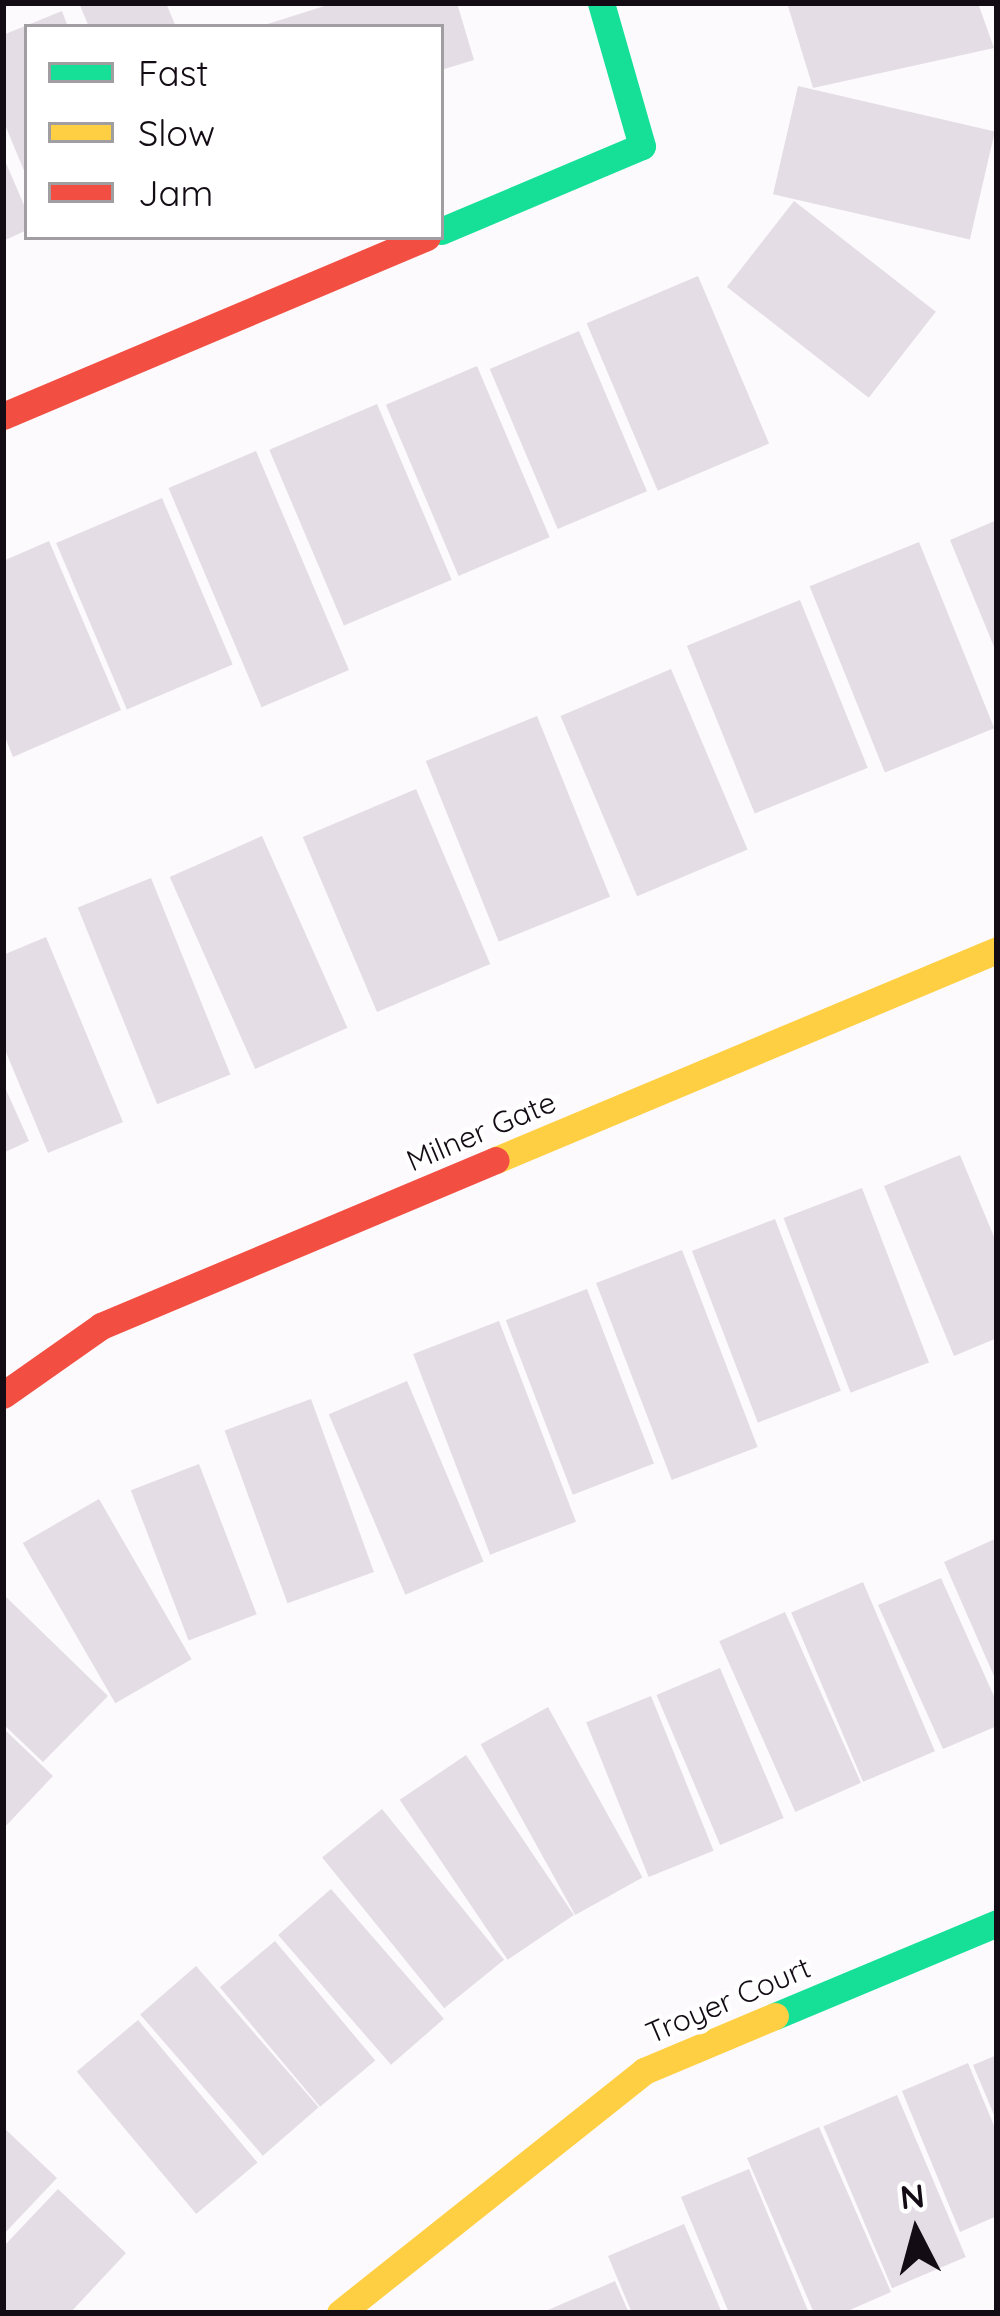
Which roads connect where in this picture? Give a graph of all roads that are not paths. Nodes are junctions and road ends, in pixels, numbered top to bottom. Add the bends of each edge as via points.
1 (601, 3) edge
2 (444, 230) edge
3 (420, 240) edge
4 (3, 416) edge
5 (997, 950) edge
6 (3, 1395) edge
7 (997, 1922) edge
8 (340, 2313) edge

1 - 2 street via 642,146
3 - 4 street
5 - 6 street, Milner Gate via 100,1326
7 - 8 street, Troyer Court via 644,2071

